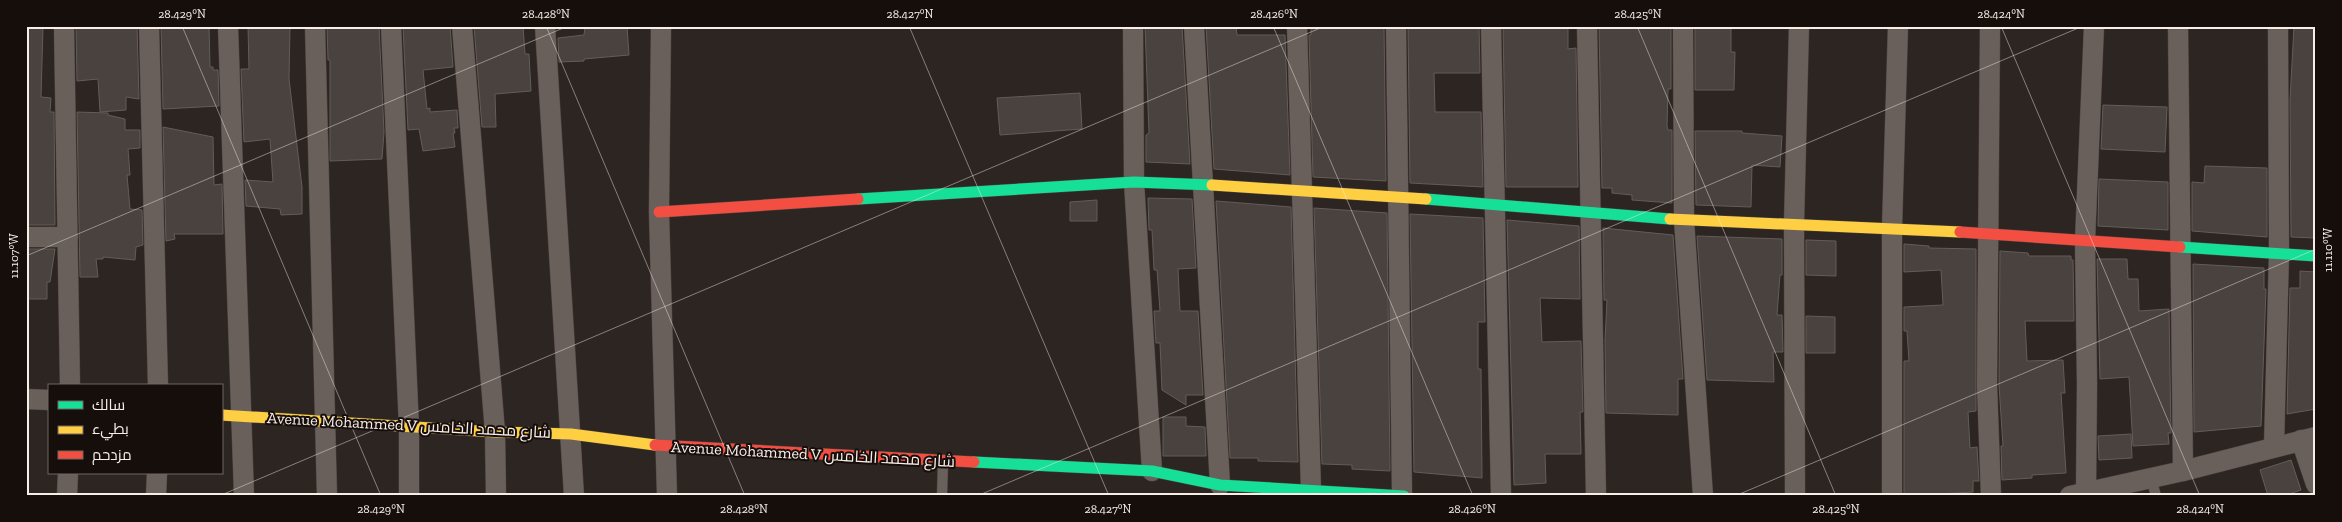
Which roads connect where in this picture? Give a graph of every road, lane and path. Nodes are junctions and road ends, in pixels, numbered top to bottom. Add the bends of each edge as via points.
1 (64, 26) edge
2 (149, 26) edge
3 (228, 26) edge
4 (315, 26) edge
5 (391, 26) edge
6 (462, 26) edge
7 (545, 26) edge
8 (661, 26) edge
9 (1133, 26) edge
10 (1194, 26) edge
11 (1297, 26) edge
12 (1396, 26) edge
13 (1491, 26) edge
14 (1587, 26) edge
15 (1683, 26) edge
16 (1799, 26) edge
17 (1898, 26) edge
18 (1990, 26) edge
19 (2094, 26) edge
20 (2178, 26) edge
21 (2278, 26) edge
22 (1134, 182) junction
23 (1202, 184) junction
24 (1300, 192) junction
25 (1399, 198) junction
26 (1494, 203) junction
27 (659, 212) junction
28 (1591, 212) junction
29 (1684, 220) junction
30 (1794, 224) junction
31 (1892, 228) junction
32 (1988, 236) junction
33 (26, 237) edge
34 (68, 237) junction
35 (2085, 241) junction
36 (2179, 248) junction
37 (2279, 254) junction
38 (2316, 256) edge
39 (70, 384) edge
40 (158, 384) edge
41 (26, 399) edge
42 (48, 400) edge
43 (231, 415) edge
44 (324, 422) junction
45 (409, 427) junction
46 (495, 432) junction
47 (571, 434) junction
48 (2309, 439) edge
49 (664, 446) junction
50 (2274, 447) junction
51 (943, 461) junction
52 (1152, 471) junction
53 (2183, 471) junction
54 (68, 474) edge
55 (157, 474) edge
56 (2316, 484) edge
57 (2153, 487) edge
58 (1212, 488) edge
59 (1311, 490) junction
60 (2078, 494) edge
61 (67, 496) edge
62 (156, 496) edge
63 (244, 496) edge
64 (327, 496) edge
65 (409, 496) edge
66 (496, 496) edge
67 (574, 496) edge
68 (667, 496) edge
69 (942, 496) edge
70 (1403, 496) edge
71 (1501, 496) edge
72 (1596, 496) edge
73 (1703, 496) edge
74 (1795, 496) edge
75 (1892, 496) edge
76 (1991, 496) edge

1 - 34 street
2 - 40 street
3 - 43 street
4 - 44 street
5 - 45 street
6 - 46 street
7 - 47 street
8 - 27 street
9 - 22 street
10 - 23 street
11 - 24 street
12 - 25 street
13 - 26 street
14 - 28 street
15 - 29 street
16 - 30 street
17 - 31 street
18 - 32 street
19 - 35 street
20 - 36 street
21 - 37 street
22 - 23 street
22 - 27 street
22 - 52 street
23 - 24 street
23 - 58 street
24 - 25 street
24 - 59 street
25 - 26 street
25 - 70 street
26 - 28 street
26 - 71 street
27 - 49 street
28 - 29 street
28 - 72 street
29 - 30 street
29 - 73 street
30 - 31 street
30 - 74 street
31 - 32 street
31 - 75 street
32 - 35 street
32 - 76 street via 1987,384
33 - 34 street
34 - 39 street
35 - 36 street
35 - 60 street via 2087,383
36 - 37 street
36 - 53 street
37 - 38 street
37 - 50 street
41 - 42 street
43 - 44 street, Avenue Mohammed V شارع محمد الخامس
43 - 63 street
44 - 45 street, Avenue Mohammed V شارع محمد الخامس
44 - 64 street
45 - 46 street, Avenue Mohammed V شارع محمد الخامس
45 - 65 street
46 - 47 street, Avenue Mohammed V شارع محمد الخامس
46 - 66 street
47 - 49 street, Avenue Mohammed V شارع محمد الخامس
47 - 67 street
48 - 50 street
48 - 56 street
49 - 51 street, Avenue Mohammed V شارع محمد الخامس
49 - 68 street
50 - 53 street
51 - 52 street, Avenue Mohammed V شارع محمد الخامس
51 - 69 lane
52 - 58 street, Avenue Mohammed V شارع محمد الخامس
53 - 57 street
54 - 61 street
55 - 62 street
57 - 60 street
58 - 59 street, Avenue Mohammed V شارع محمد الخامس
59 - 70 street, Avenue Mohammed V شارع محمد الخامس

